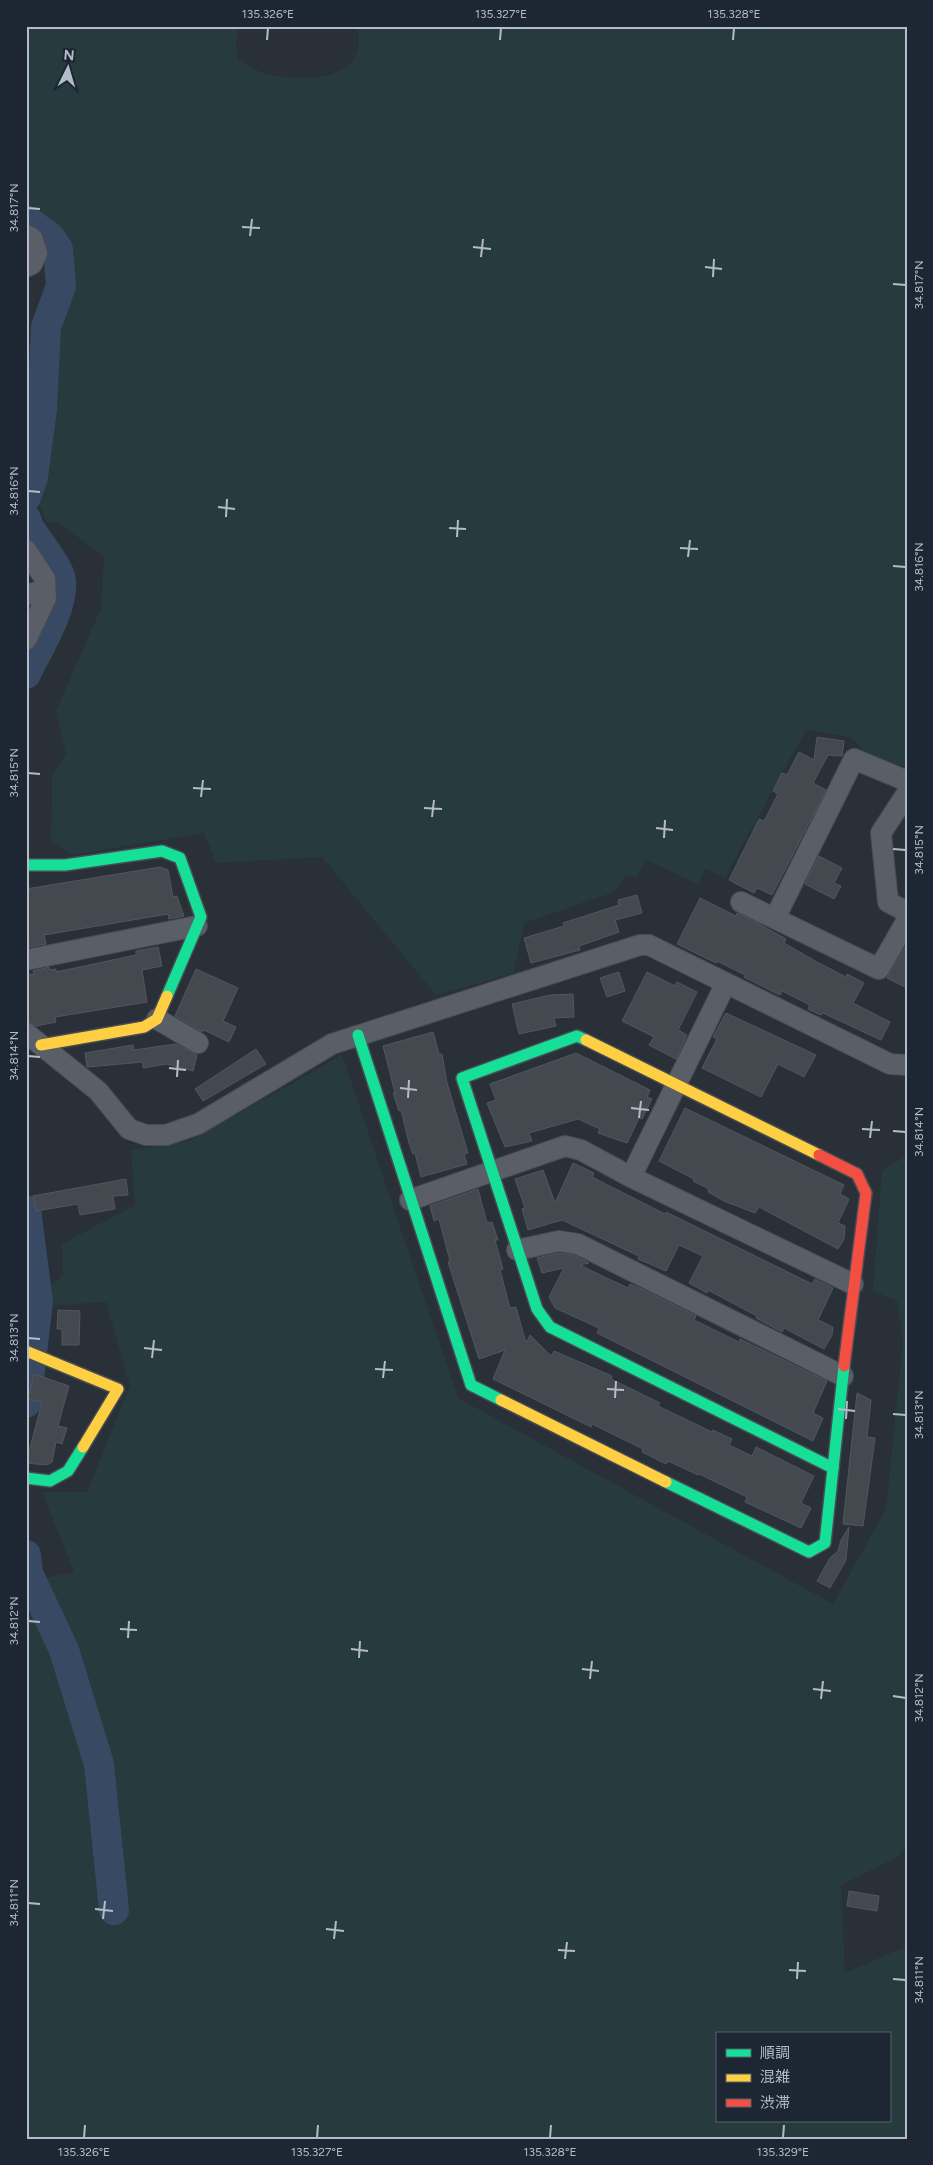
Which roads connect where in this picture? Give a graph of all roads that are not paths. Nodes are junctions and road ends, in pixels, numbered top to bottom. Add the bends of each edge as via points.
1 (26, 236) edge
2 (26, 267) edge
3 (26, 550) edge
4 (36, 592) edge
5 (26, 640) edge
6 (907, 781) edge
7 (907, 793) edge
8 (26, 864) edge
9 (741, 902) dead end
10 (907, 912) edge
11 (775, 918) junction
12 (907, 920) edge
13 (197, 926) junction
14 (26, 960) edge
15 (726, 983) junction
16 (157, 1019) junction
17 (358, 1035) junction
18 (34, 1039) edge
19 (198, 1043) dead end
20 (907, 1065) edge
21 (676, 1085) junction
22 (491, 1172) junction
23 (631, 1177) junction
24 (410, 1200) junction
25 (517, 1250) junction
26 (853, 1284) junction
27 (26, 1351) edge
28 (843, 1376) junction
29 (833, 1468) junction
30 (26, 1478) edge

1 - 2 street via 32,238 37,253 32,264
3 - 4 street via 45,579
4 - 5 street via 46,598
6 - 11 street via 854,759
7 - 10 street via 881,833 888,902
8 - 13 street via 65,866 162,851 180,858 201,917
9 - 11 street
11 - 12 street via 879,968
13 - 14 street
13 - 16 street
15 - 17 street via 649,945 640,945
15 - 20 street via 890,1064
15 - 21 street
16 - 18 street via 144,1027
16 - 19 street
17 - 18 street via 332,1044 198,1124 166,1135 146,1135 129,1129 98,1091
17 - 24 street
21 - 22 street via 577,1036 462,1078
21 - 23 street
21 - 26 street via 857,1174 866,1193
22 - 23 street via 565,1146 581,1150
22 - 24 street
22 - 25 street
23 - 26 street
24 - 29 street via 470,1385 809,1552 825,1543
25 - 28 street via 559,1242 578,1244
25 - 29 street via 537,1309 550,1327
26 - 28 street
27 - 30 street via 118,1389 68,1470 50,1481
28 - 29 street

